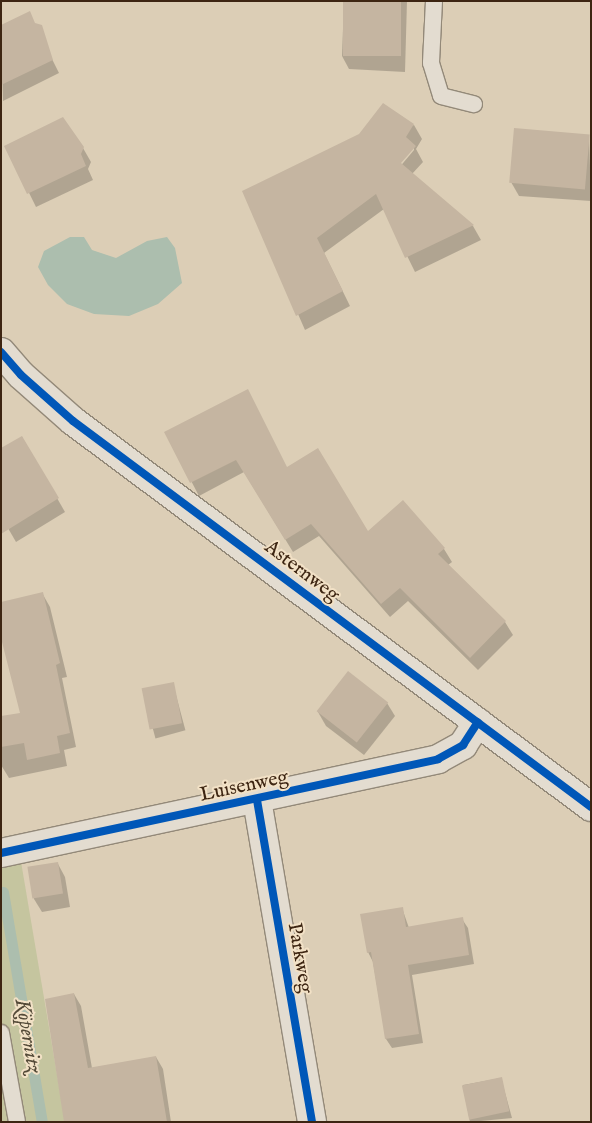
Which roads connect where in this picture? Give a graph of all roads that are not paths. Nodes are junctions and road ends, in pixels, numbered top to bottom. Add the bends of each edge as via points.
1 (434, 1) edge
2 (474, 104) dead end
3 (1, 352) edge
4 (478, 722) junction
5 (257, 800) junction
6 (591, 806) edge
7 (1, 854) edge
8 (1, 1033) edge
9 (17, 1122) edge
10 (312, 1122) edge

1 - 2 lane via 431,63 441,96
3 - 4 street, Asternweg via 21,375 73,421
4 - 5 street, Luisenweg via 463,745 438,759
4 - 6 street, Asternweg
5 - 7 street, Luisenweg
5 - 10 street, Parkweg
8 - 9 lane

